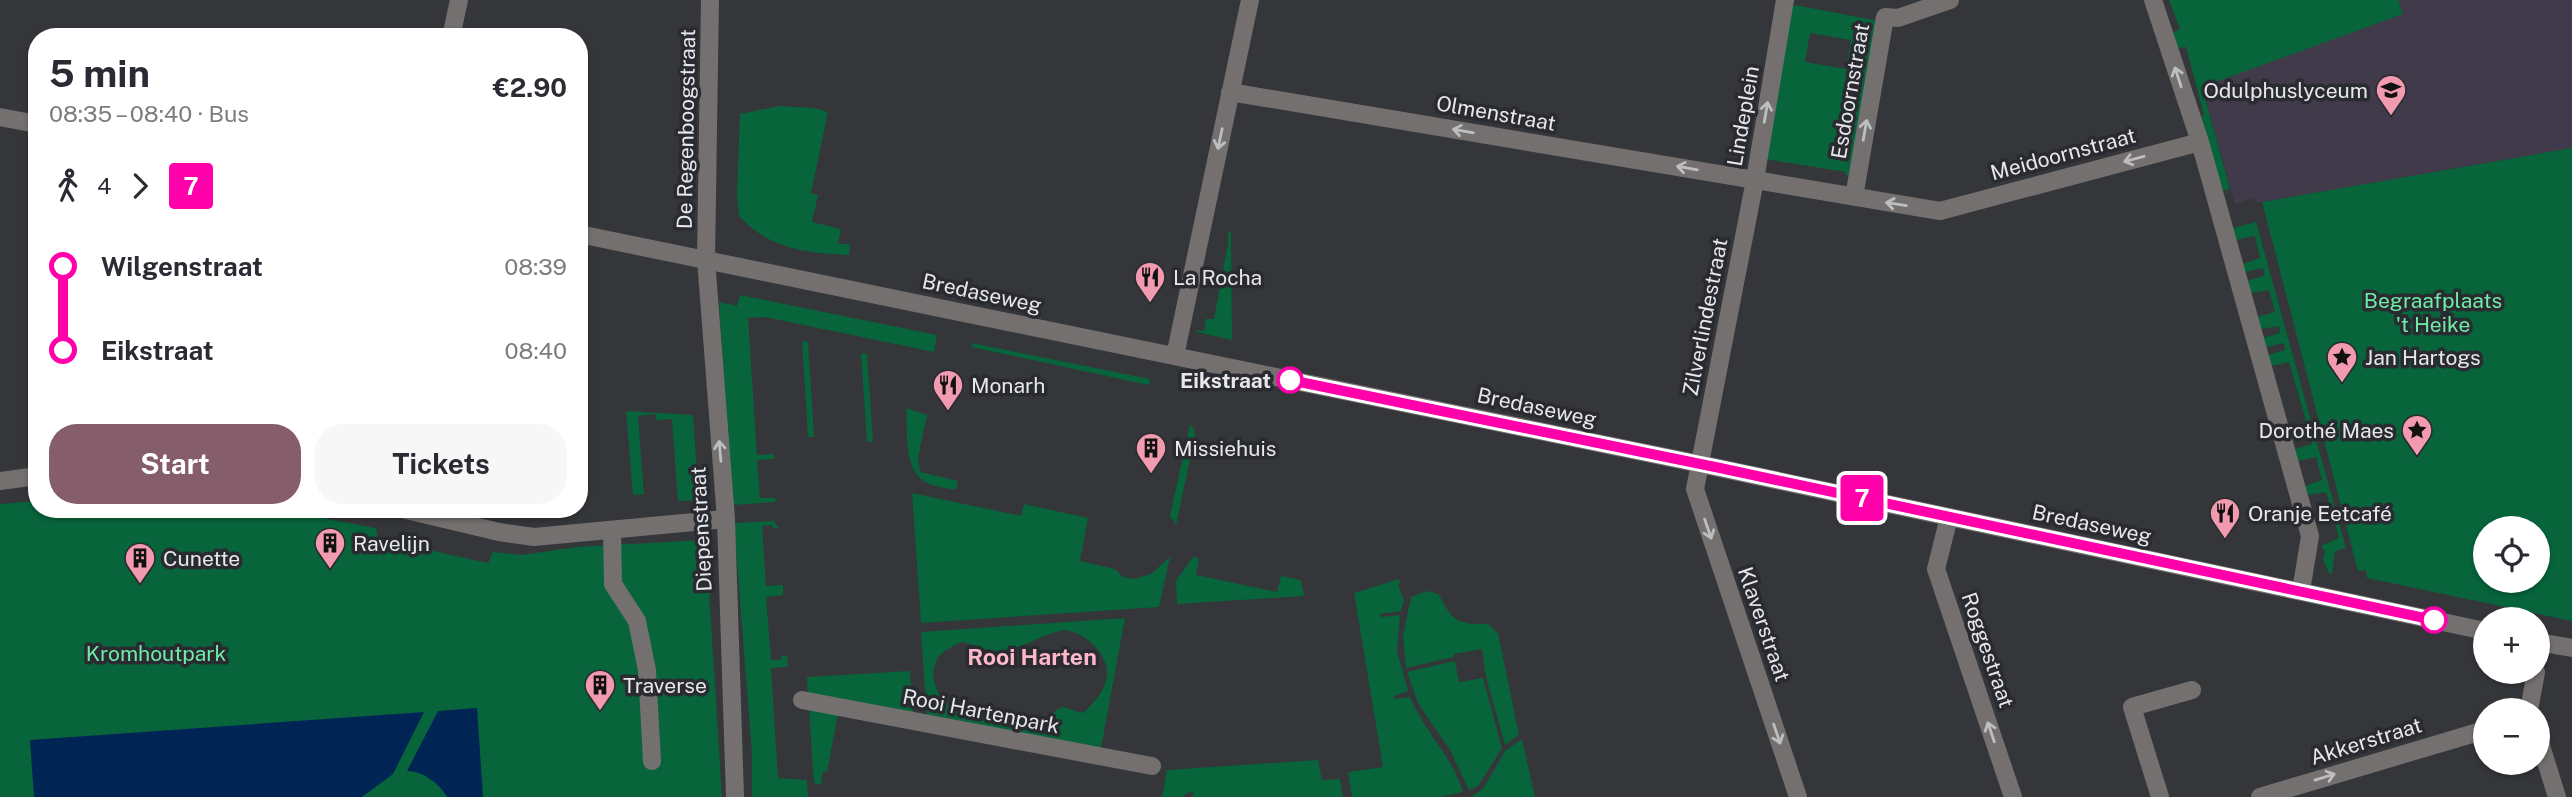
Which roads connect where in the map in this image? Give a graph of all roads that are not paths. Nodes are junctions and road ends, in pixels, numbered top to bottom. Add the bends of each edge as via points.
1 (459, 0) edge
2 (710, 0) edge
3 (1250, 0) edge
4 (1785, 0) edge
5 (1950, 0) edge
6 (2153, 0) edge
7 (453, 28) edge
8 (1230, 92) junction
9 (0, 117) edge
10 (28, 122) edge
11 (2200, 142) junction
12 (1755, 180) junction
13 (1854, 197) junction
14 (1938, 211) joint
15 (588, 236) edge
16 (706, 259) junction
17 (1175, 356) junction
18 (1700, 464) junction
19 (28, 477) edge
20 (0, 481) edge
21 (1949, 517) junction
22 (440, 518) edge
23 (726, 519) junction
24 (612, 531) junction
25 (2301, 591) junction
26 (2473, 628) edge
27 (2550, 645) edge
28 (2572, 648) edge
29 (2192, 690) dead end
30 (802, 700) dead end
31 (2473, 734) edge
32 (652, 761) dead end
33 (1152, 766) dead end
34 (2550, 775) edge
35 (735, 797) edge
36 (1798, 797) edge
37 (2013, 797) edge
38 (2160, 797) edge
39 (2260, 797) edge
40 (2557, 797) edge

1 - 7 street
2 - 16 street, De Regenboogstraat
3 - 8 street
12 -> 4 street, Lindeplein
13 -> 5 street, Esdoornstraat via 1885,17 1898,18
11 -> 6 street
12 -> 8 street, Olmenstraat
8 -> 17 street
9 - 10 street
11 -> 14 street, Meidoornstraat
11 - 25 street via 2310,536
12 - 13 street, Lindeplein
12 - 18 street, Zilverlindestraat
14 -> 13 street, Lindeplein
15 - 16 street, Bredaseweg
16 - 17 street, Bredaseweg
23 -> 16 street, Diepenstraat
17 - 18 street, Bredaseweg
18 - 21 street, Bredaseweg
18 -> 36 street, Klaverstraat via 1695,489
19 - 20 street
21 - 25 street, Bredaseweg
37 -> 21 street, Roggestraat via 1936,569
22 - 24 street via 534,537
23 - 24 street
23 - 35 street, Diepenstraat
24 - 32 street via 613,584 637,621 647,670
25 - 26 street, Bredaseweg
27 - 28 street
29 - 38 street via 2132,707
30 - 33 street, Rooi Hartenpark
39 -> 31 street, Akkerstraat
34 - 40 street

